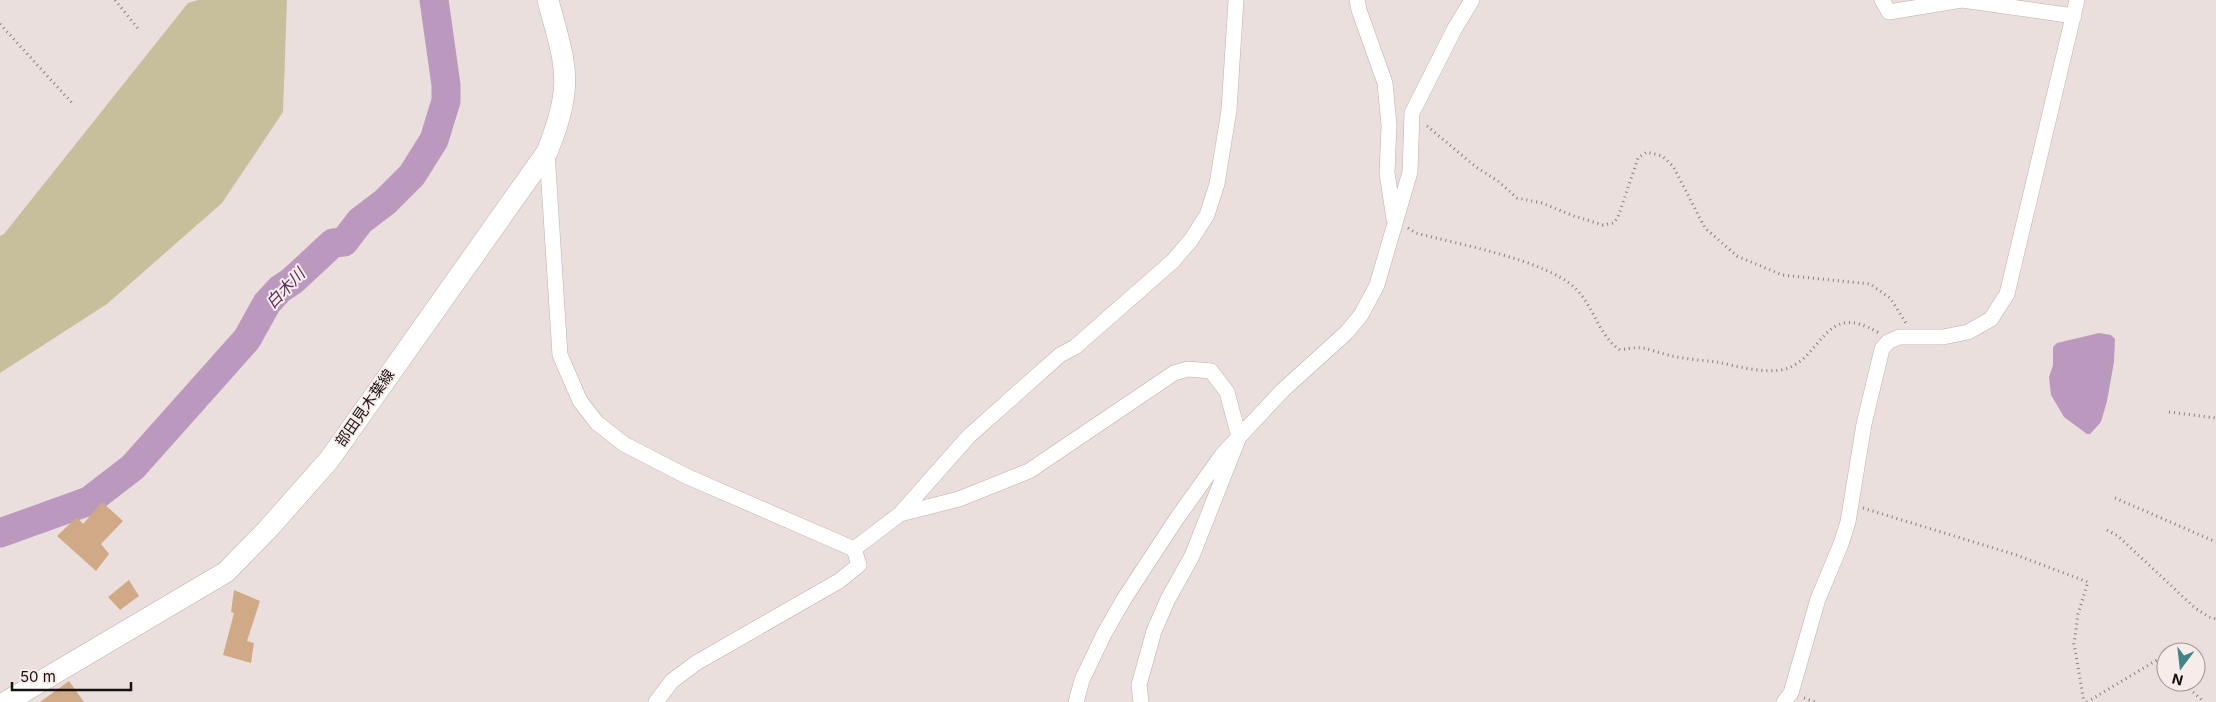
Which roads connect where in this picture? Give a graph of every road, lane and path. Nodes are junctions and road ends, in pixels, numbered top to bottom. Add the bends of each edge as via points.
1 (115, 0) edge
2 (548, 0) edge
3 (1236, 0) edge
4 (1357, 0) edge
5 (1472, 0) edge
6 (1882, 0) edge
7 (2077, 0) edge
8 (2074, 16) junction
9 (0, 24) edge
10 (140, 31) dead end
11 (73, 104) dead end
12 (1412, 113) junction
13 (547, 152) junction
14 (1398, 225) junction
15 (1917, 338) junction
16 (1888, 342) junction
17 (2169, 412) dead end
18 (2216, 418) edge
19 (1240, 437) junction
20 (2115, 498) dead end
21 (1851, 504) junction
22 (900, 514) junction
23 (2107, 530) dead end
24 (2216, 542) edge
25 (854, 549) junction
26 (2216, 619) edge
27 (2156, 661) edge
28 (2193, 692) edge
29 (6, 702) edge
30 (656, 702) edge
31 (1076, 702) edge
32 (1141, 702) edge
33 (1784, 702) edge
34 (2085, 702) edge
35 (2204, 702) edge

1 - 10 path
2 - 13 main road, 部田見木葉線 via 562,55 565,90
3 - 22 street via 1229,110 1217,184 1207,215 1191,240 1173,261 969,436
4 - 14 street via 1385,83 1389,125 1387,173
5 - 12 street
6 - 8 street via 1889,12 1962,0
7 - 8 street
8 - 15 street via 2007,294 1991,319 1968,332
9 - 11 path
12 - 14 street via 1410,172
12 - 15 path via 1518,198 1542,203 1603,225 1614,223 1618,217 1638,158 1647,152 1662,156 1673,166 1705,228 1737,256 1782,275 1870,284 1890,298
13 - 25 street via 560,355 580,401 597,423 633,448 686,476
13 - 29 main road, 部田見木葉線 via 329,460 226,572
14 - 16 path via 1416,233 1535,264 1562,278 1585,300 1611,344 1620,350 1638,346 1668,355 1761,370 1780,370 1804,358 1829,329 1838,324 1864,326 1878,332
14 - 19 street via 1377,285 1361,315 1347,332 1283,390
15 - 16 street via 1899,337
16 - 21 street via 1877,361
17 - 18 path
19 - 22 street via 1227,392 1211,371 1188,369 1174,373 1029,471 959,498
19 - 31 street via 1222,455 1124,599 1096,649
19 - 32 street via 1192,556 1154,630 1139,685
20 - 24 path
21 - 33 street via 1841,544 1818,599 1791,693
21 - 34 path via 2016,555 2088,582 2078,614 2074,644
22 - 25 street
23 - 26 path via 2118,536 2195,608
25 - 30 street via 859,565 846,576 696,663 672,681
27 - 34 path
28 - 35 path

